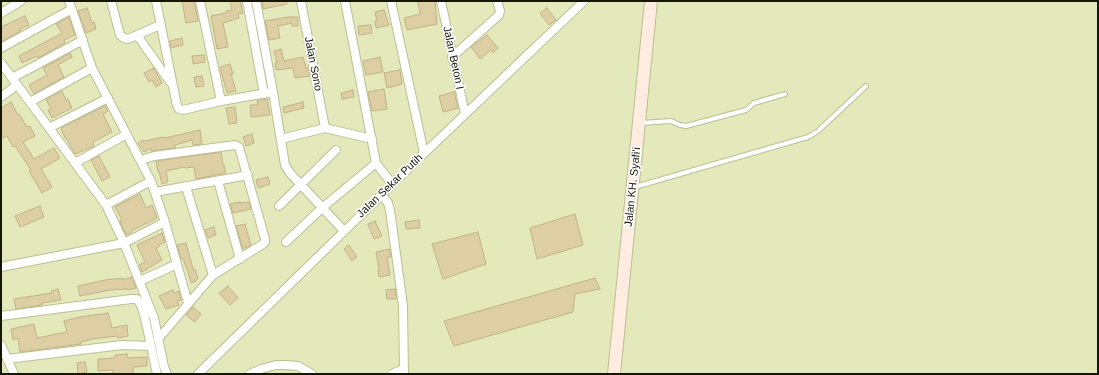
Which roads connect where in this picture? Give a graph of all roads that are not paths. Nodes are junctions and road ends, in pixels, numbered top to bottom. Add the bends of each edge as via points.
1 (21, 1) edge
2 (69, 1) edge
3 (111, 1) edge
4 (156, 1) edge
5 (200, 1) edge
6 (247, 1) edge
7 (256, 1) edge
8 (301, 1) edge
9 (346, 1) edge
10 (391, 1) edge
11 (441, 1) edge
12 (497, 1) edge
13 (584, 1) edge
14 (651, 1) edge
15 (72, 9) junction
16 (1, 13) edge
17 (160, 25) junction
18 (137, 35) junction
19 (83, 40) junction
20 (1, 48) edge
21 (452, 57) junction
22 (1, 63) edge
23 (92, 68) junction
24 (12, 78) junction
25 (17, 85) junction
26 (172, 85) junction
27 (866, 86) dead end
28 (273, 92) junction
29 (264, 94) junction
30 (785, 94) dead end
31 (1, 97) edge
32 (108, 98) junction
33 (221, 101) junction
34 (30, 102) junction
35 (465, 114) junction
36 (639, 123) junction
37 (49, 128) junction
38 (325, 128) junction
39 (127, 134) junction
40 (281, 139) junction
41 (373, 140) junction
42 (336, 150) dead end
43 (424, 153) junction
44 (141, 160) junction
45 (75, 163) junction
46 (376, 163) junction
47 (248, 175) junction
48 (151, 181) junction
49 (218, 181) junction
50 (301, 184) junction
51 (392, 184) junction
52 (186, 187) junction
53 (633, 188) junction
54 (155, 192) junction
55 (382, 195) junction
56 (106, 205) junction
57 (279, 206) dead end
58 (322, 208) junction
59 (165, 222) junction
60 (344, 231) junction
61 (286, 242) dead end
62 (124, 243) junction
63 (240, 259) junction
64 (177, 264) junction
65 (1, 267) edge
66 (213, 275) junction
67 (140, 281) junction
68 (188, 303) junction
69 (1, 316) edge
70 (158, 339) junction
71 (1, 345) edge
72 (151, 346) junction
73 (7, 359) junction
74 (404, 372) edge
75 (14, 374) edge
76 (157, 374) edge
77 (167, 374) edge
78 (198, 374) edge
79 (250, 374) edge
80 (312, 374) edge
81 (392, 374) edge
82 (614, 374) edge

1 - 16 street
2 - 15 street
3 - 18 street via 120,35 124,38
4 - 17 street
5 - 33 street
6 - 29 street
7 - 28 street
8 - 38 street, Jalan Sono
9 - 41 street
10 - 43 street
11 - 21 street, Jalan Beton I
12 - 21 street via 499,15
13 - 35 street, Jalan Sekar Putih
14 - 36 main road, Jalan KH. Syafi'i
15 - 19 street
15 - 20 street
17 - 18 street
17 - 26 street
18 - 26 street
19 - 23 street
19 - 24 street
21 - 35 street, Jalan Beton I
22 - 24 street
23 - 32 street
23 - 34 street
24 - 25 street
25 - 31 street
25 - 34 street
26 - 33 street via 180,110
27 - 53 lane via 818,131 808,137
28 - 29 street
28 - 40 street
29 - 33 street
30 - 36 lane via 754,103 746,110 686,126 671,121
32 - 37 street
32 - 39 street
34 - 37 street
35 - 43 street, Jalan Sekar Putih
36 - 53 main road, Jalan KH. Syafi'i
37 - 45 street
38 - 40 street
38 - 41 street
39 - 44 street
39 - 45 street
40 - 50 street via 285,165
41 - 46 street
42 - 50 street
43 - 51 street, Jalan Sekar Putih
44 - 47 street via 235,145 241,150
44 - 48 street
45 - 56 street
46 - 51 street
46 - 58 street
47 - 49 street
47 - 63 street via 265,242
48 - 54 street
48 - 56 street
49 - 52 street
49 - 63 street
50 - 57 street
50 - 58 street
51 - 55 street, Jalan Sekar Putih
52 - 54 street
52 - 66 street
53 - 82 main road, Jalan KH. Syafi'i
54 - 59 street
55 - 60 street, Jalan Sekar Putih
55 - 74 street via 390,210 403,306
56 - 62 street
58 - 60 street
58 - 61 street
59 - 62 street
59 - 64 street
60 - 78 street, Jalan Sekar Putih
62 - 65 street
62 - 67 street
63 - 66 street
64 - 67 street
64 - 68 street
66 - 68 street
67 - 70 street via 154,318
68 - 70 street
69 - 72 street via 138,299
70 - 77 street
71 - 73 street
72 - 73 street via 122,345
72 - 76 street
73 - 75 street
74 - 81 street
79 - 80 street via 276,365 298,366

